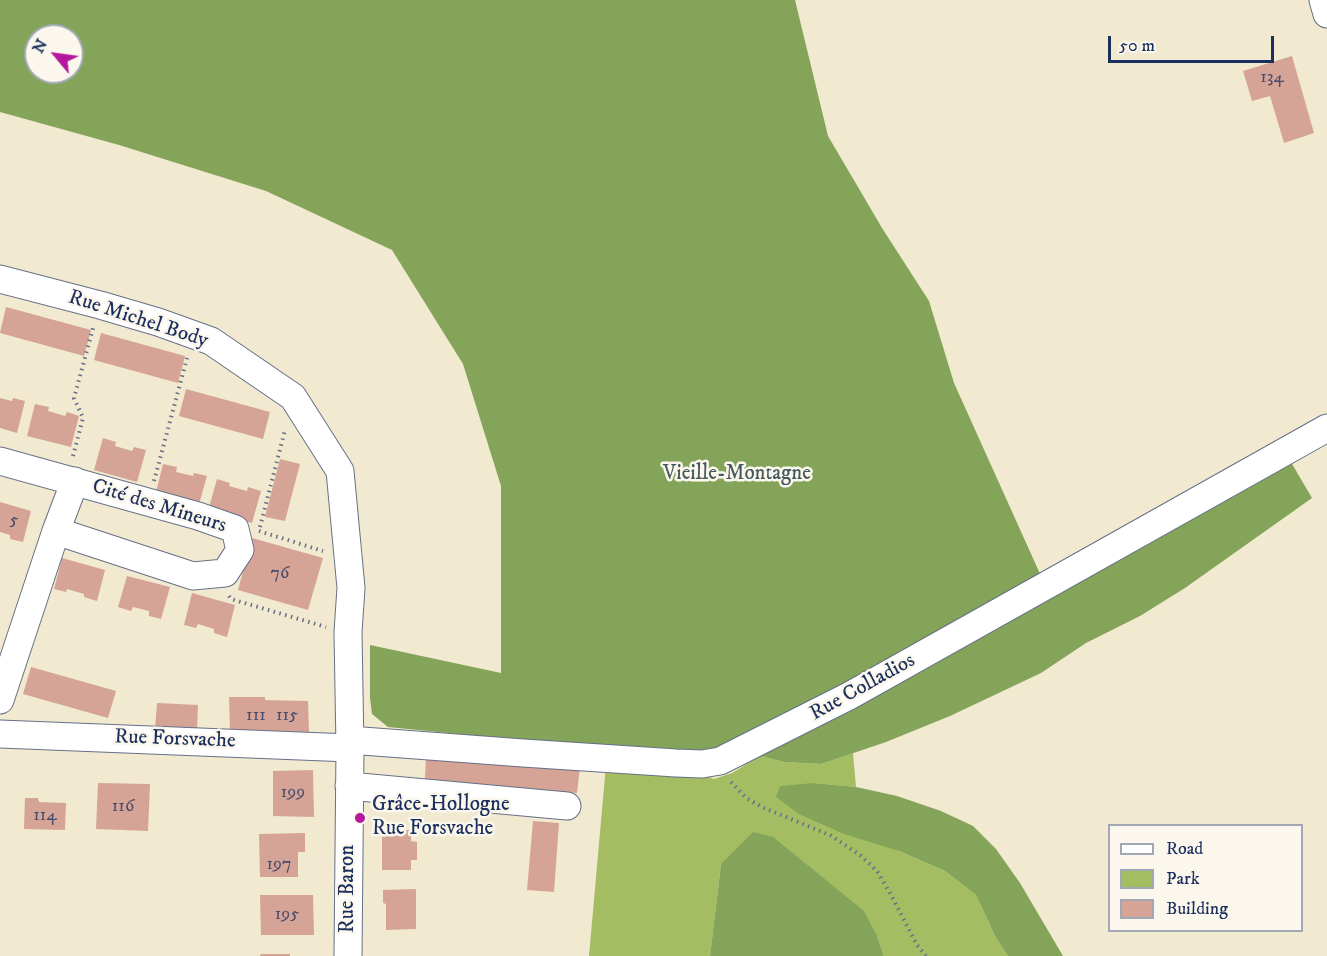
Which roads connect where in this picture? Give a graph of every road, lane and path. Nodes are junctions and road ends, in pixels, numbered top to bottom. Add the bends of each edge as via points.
1 (1323, 0) edge
2 (1327, 15) edge
3 (0, 279) edge
4 (100, 304) junction
5 (196, 335) junction
6 (293, 397) junction
7 (1327, 428) edge
8 (0, 461) edge
9 (75, 481) junction
10 (148, 502) junction
11 (247, 530) junction
12 (56, 531) junction
13 (349, 560) junction
14 (216, 574) junction
15 (348, 632) junction
16 (0, 700) edge
17 (0, 734) edge
18 (350, 744) junction
19 (720, 761) junction
20 (349, 786) junction
21 (567, 806) dead end
22 (348, 956) edge
23 (926, 956) edge

1 - 2 street
3 - 4 street, Rue Michel Body
4 - 5 street, Rue Michel Body
4 - 9 path via 74,398 83,418 73,455
5 - 6 street, Rue Michel Body via 211,341
5 - 10 path via 189,347
6 - 11 path
6 - 13 street, Rue Michel Body via 340,471
7 - 19 street, Rue Colladios via 849,696
8 - 9 street, Cité des Mineurs
9 - 10 street, Cité des Mineurs
9 - 12 street, Cité des Mineurs
10 - 11 street, Cité des Mineurs
11 - 13 path
11 - 14 street, Cité des Mineurs via 225,573
12 - 14 street via 193,576
12 - 16 street, Cité des Mineurs
13 - 15 street, Rue Michel Body
14 - 15 path via 231,599
15 - 18 street, Rue Michel Body
17 - 18 street, Rue Forsvache
18 - 19 street, Rue Colladios via 676,763
18 - 20 street, Rue Baron
19 - 23 path via 736,789 746,798 830,835 860,855 877,872
20 - 21 street
20 - 22 street, Rue Baron

